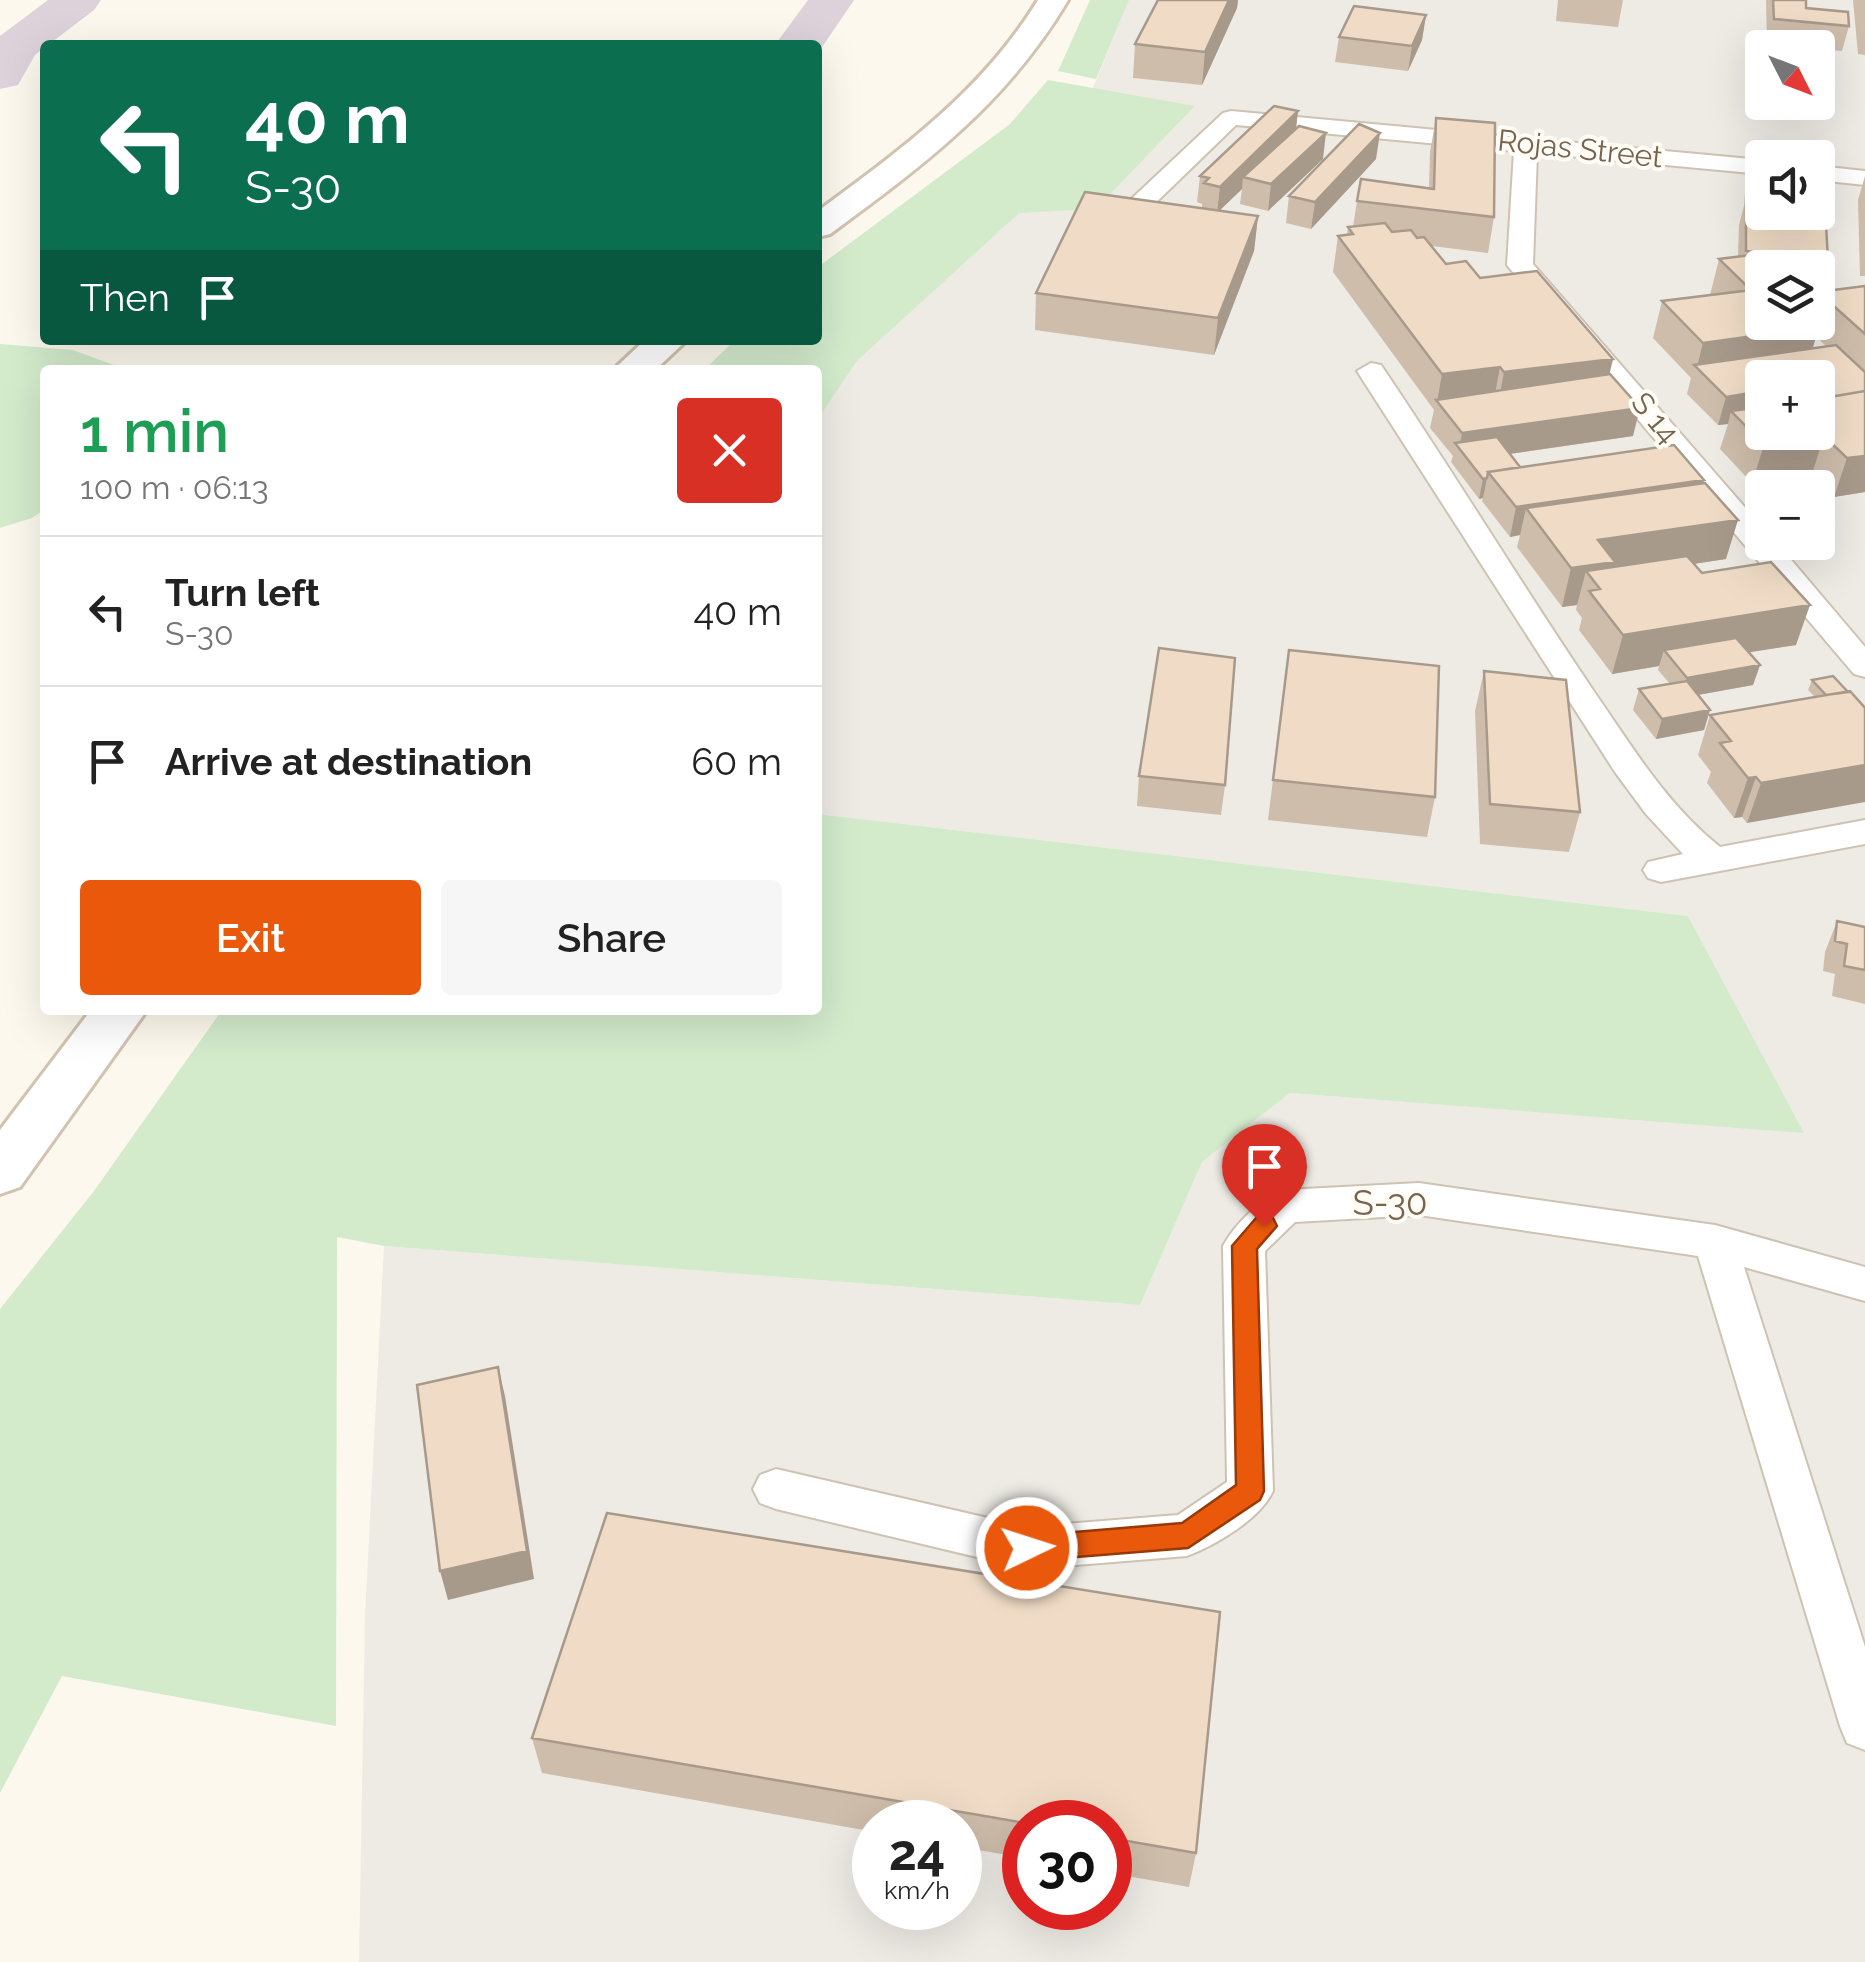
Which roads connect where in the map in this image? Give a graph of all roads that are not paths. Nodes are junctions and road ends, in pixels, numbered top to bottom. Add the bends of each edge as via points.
1 (1052, 0) edge
2 (1526, 144) junction
3 (1745, 166) edge
4 (1835, 175) edge
5 (1865, 178) edge
6 (1135, 210) edge
7 (822, 224) edge
8 (662, 345) edge
9 (638, 365) edge
10 (1371, 371) dead end
11 (1865, 667) edge
12 (1865, 832) edge
13 (1713, 860) junction
14 (1661, 870) dead end
15 (116, 1015) edge
16 (0, 1172) edge
17 (1715, 1242) junction
18 (1865, 1284) edge
19 (776, 1489) dead end
20 (1865, 1726) edge

1 - 7 main road via 1028,43 983,96
2 - 3 street, Rojas Street
2 - 6 street, Rojas Street via 1231,118
2 - 11 street, S 14 via 1520,265
4 - 5 street
8 - 9 main road
10 - 13 street via 1636,776 1691,844
12 - 13 street
13 - 14 street
15 - 16 main road
17 - 18 street, S-30
17 - 19 street, S-30 via 1419,1199 1285,1206 1244,1246 1250,1491 1188,1536 1027,1548
17 - 20 street

